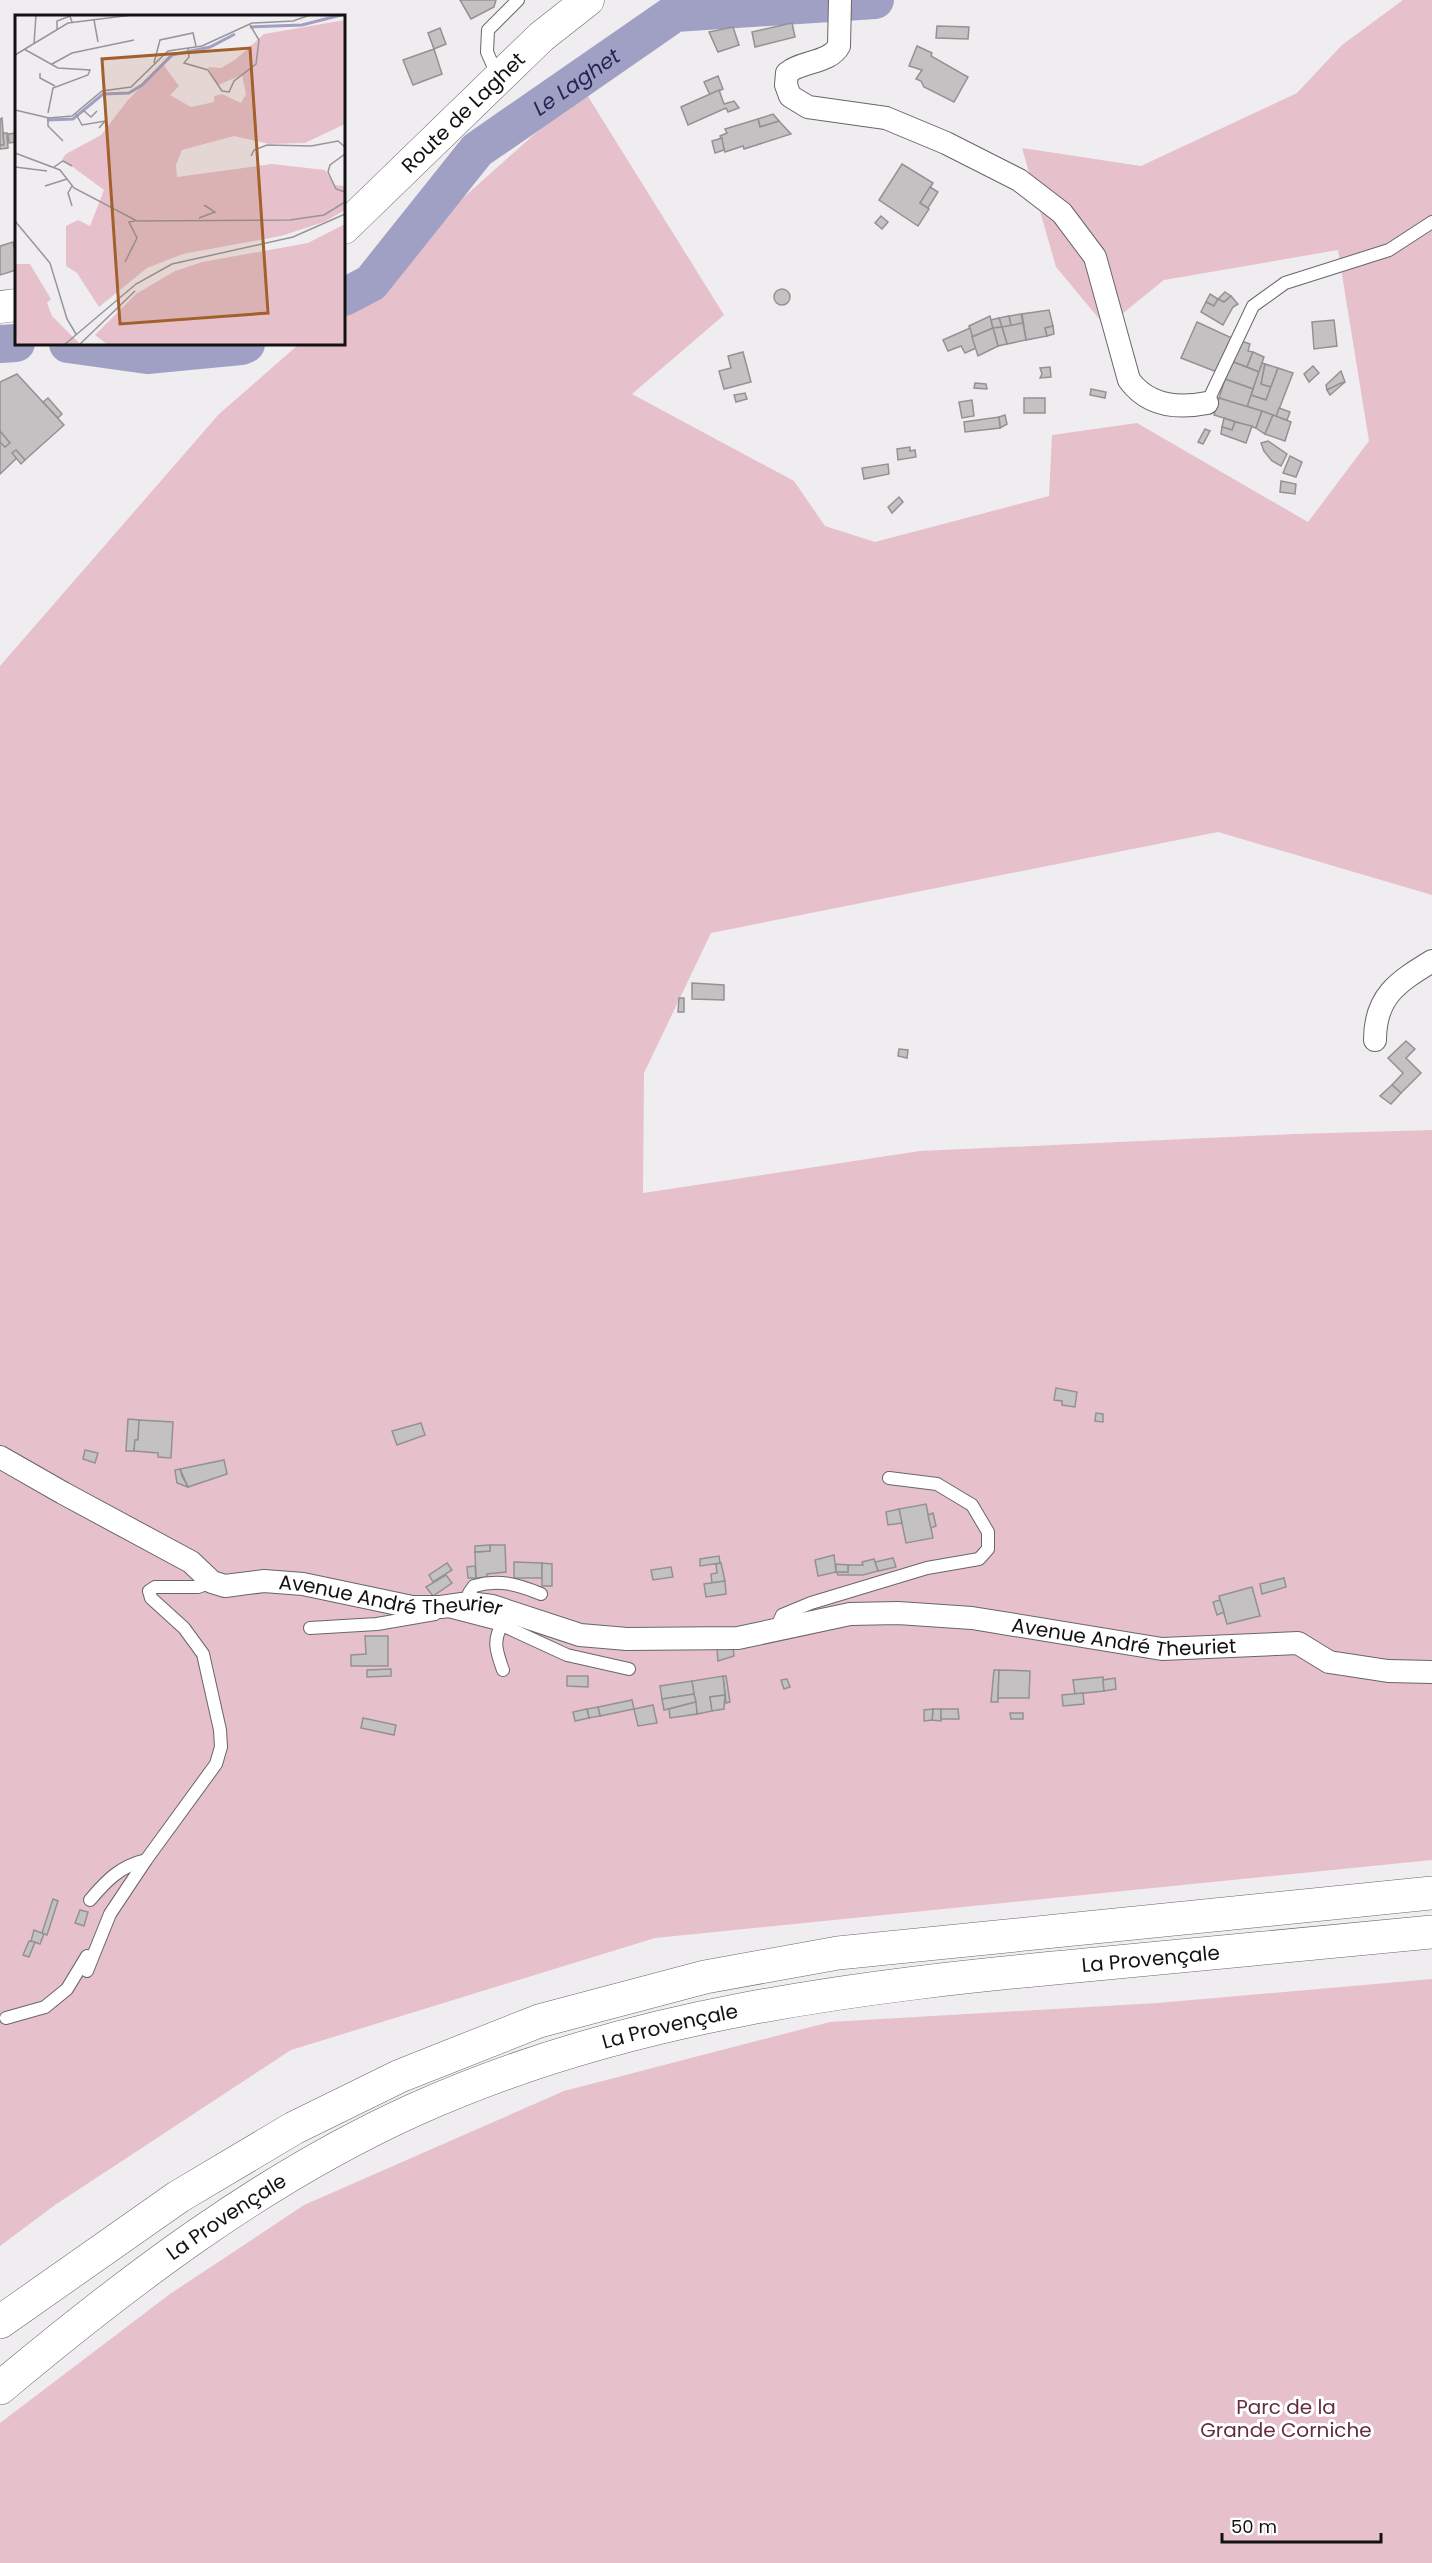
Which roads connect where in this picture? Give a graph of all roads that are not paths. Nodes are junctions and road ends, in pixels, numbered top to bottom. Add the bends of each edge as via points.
1 (518, 0) edge
2 (588, 0) edge
3 (840, 0) edge
4 (498, 77) junction
5 (1432, 222) edge
6 (345, 227) edge
7 (15, 305) edge
8 (0, 307) edge
9 (1207, 403) joint
10 (1432, 961) edge
11 (1375, 1040) dead end
12 (0, 1457) edge
13 (889, 1478) dead end
14 (212, 1582) junction
15 (542, 1594) dead end
16 (469, 1603) junction
17 (441, 1607) junction
18 (809, 1621) joint
19 (502, 1625) junction
20 (310, 1628) dead end
21 (775, 1632) junction
22 (629, 1669) dead end
23 (503, 1670) dead end
24 (1432, 1672) edge
25 (146, 1860) junction
26 (1432, 1893) edge
27 (90, 1900) dead end
28 (1432, 1932) edge
29 (96, 1947) junction
30 (87, 1971) dead end
31 (6, 2018) dead end
32 (5, 2318) edge
33 (3, 2386) edge

1 - 4 lane via 488,30 487,52
2 - 4 main road, Route de Laghet via 541,36
3 - 9 street via 839,46 827,57 787,72 789,96 808,107 886,118 946,142 1019,180 1062,213 1095,257 1129,380 1138,392 1155,402 1188,407
4 - 6 main road, Route de Laghet
5 - 9 lane via 1389,250 1285,283 1253,306
7 - 8 main road
10 - 11 street via 1403,978 1383,1001 1375,1019
12 - 14 street via 191,1562
13 - 21 lane via 938,1484 972,1504 988,1532 988,1549 979,1559 927,1569 812,1603 782,1616
14 - 17 street, Avenue André Theurier via 225,1586 264,1581 303,1584 412,1607
14 - 25 lane via 198,1587 155,1587 149,1591 151,1598 184,1628 203,1654 221,1747 216,1764
15 - 16 lane via 514,1583 491,1582 474,1586
16 - 17 street, Avenue André Theurier
16 - 21 street, Avenue André Theurier via 492,1605 580,1635 627,1639 738,1638
17 - 19 lane via 454,1614
17 - 20 lane via 435,1615 421,1618
18 - 21 street, Avenue André Theurier
18 - 24 street, Avenue André Theuriet via 850,1614 898,1613 972,1618 1162,1649 1298,1643 1329,1662 1388,1671
19 - 22 lane via 567,1655
19 - 23 lane via 496,1634 495,1648
25 - 27 lane via 131,1863 110,1877
25 - 29 lane via 110,1914
26 - 32 highway, La Provençale via 838,1953 705,1977 539,2021 400,2076 294,2128 178,2197
28 - 33 highway, La Provençale via 1019,1971 818,1995 680,2022 514,2070 407,2114 260,2194 111,2298
29 - 30 lane
29 - 31 lane via 67,1989 45,2007

